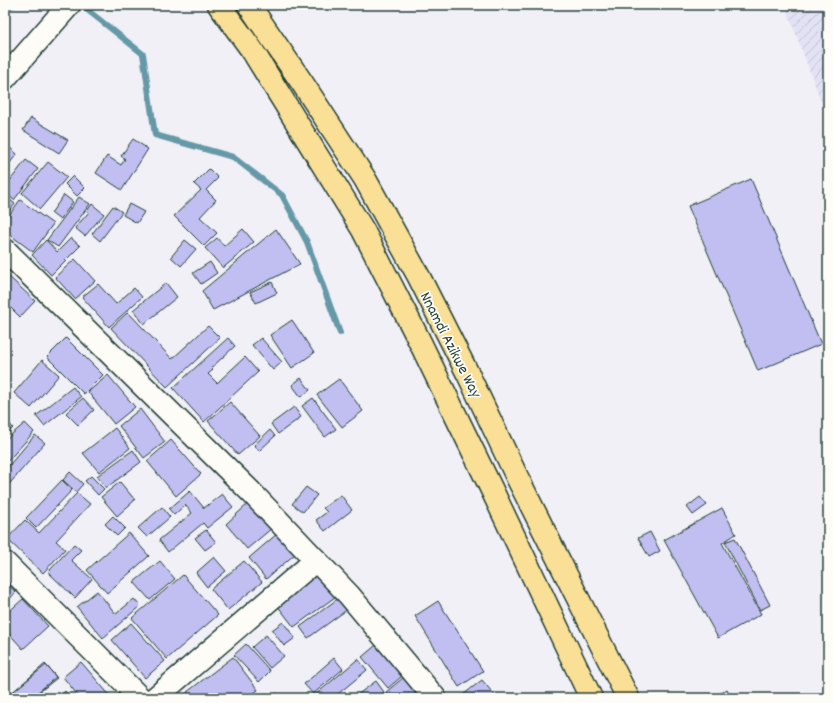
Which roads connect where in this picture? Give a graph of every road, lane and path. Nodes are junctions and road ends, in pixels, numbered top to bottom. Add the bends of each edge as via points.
1 (219, 5) edge
2 (249, 5) edge
3 (67, 7) edge
4 (5, 78) edge
5 (5, 250) edge
6 (316, 560) junction
7 (5, 563) edge
8 (140, 698) edge
9 (155, 698) edge
10 (435, 698) edge
11 (591, 698) edge
12 (628, 698) edge

1 - 11 highway, Nnamdi Azikwe Way via 252,50 363,230 431,364
2 - 12 highway, Nnamdi Azikwe Way via 365,179 415,270
3 - 4 street
5 - 6 street via 245,486
6 - 9 street
6 - 10 street via 349,595
7 - 8 street

